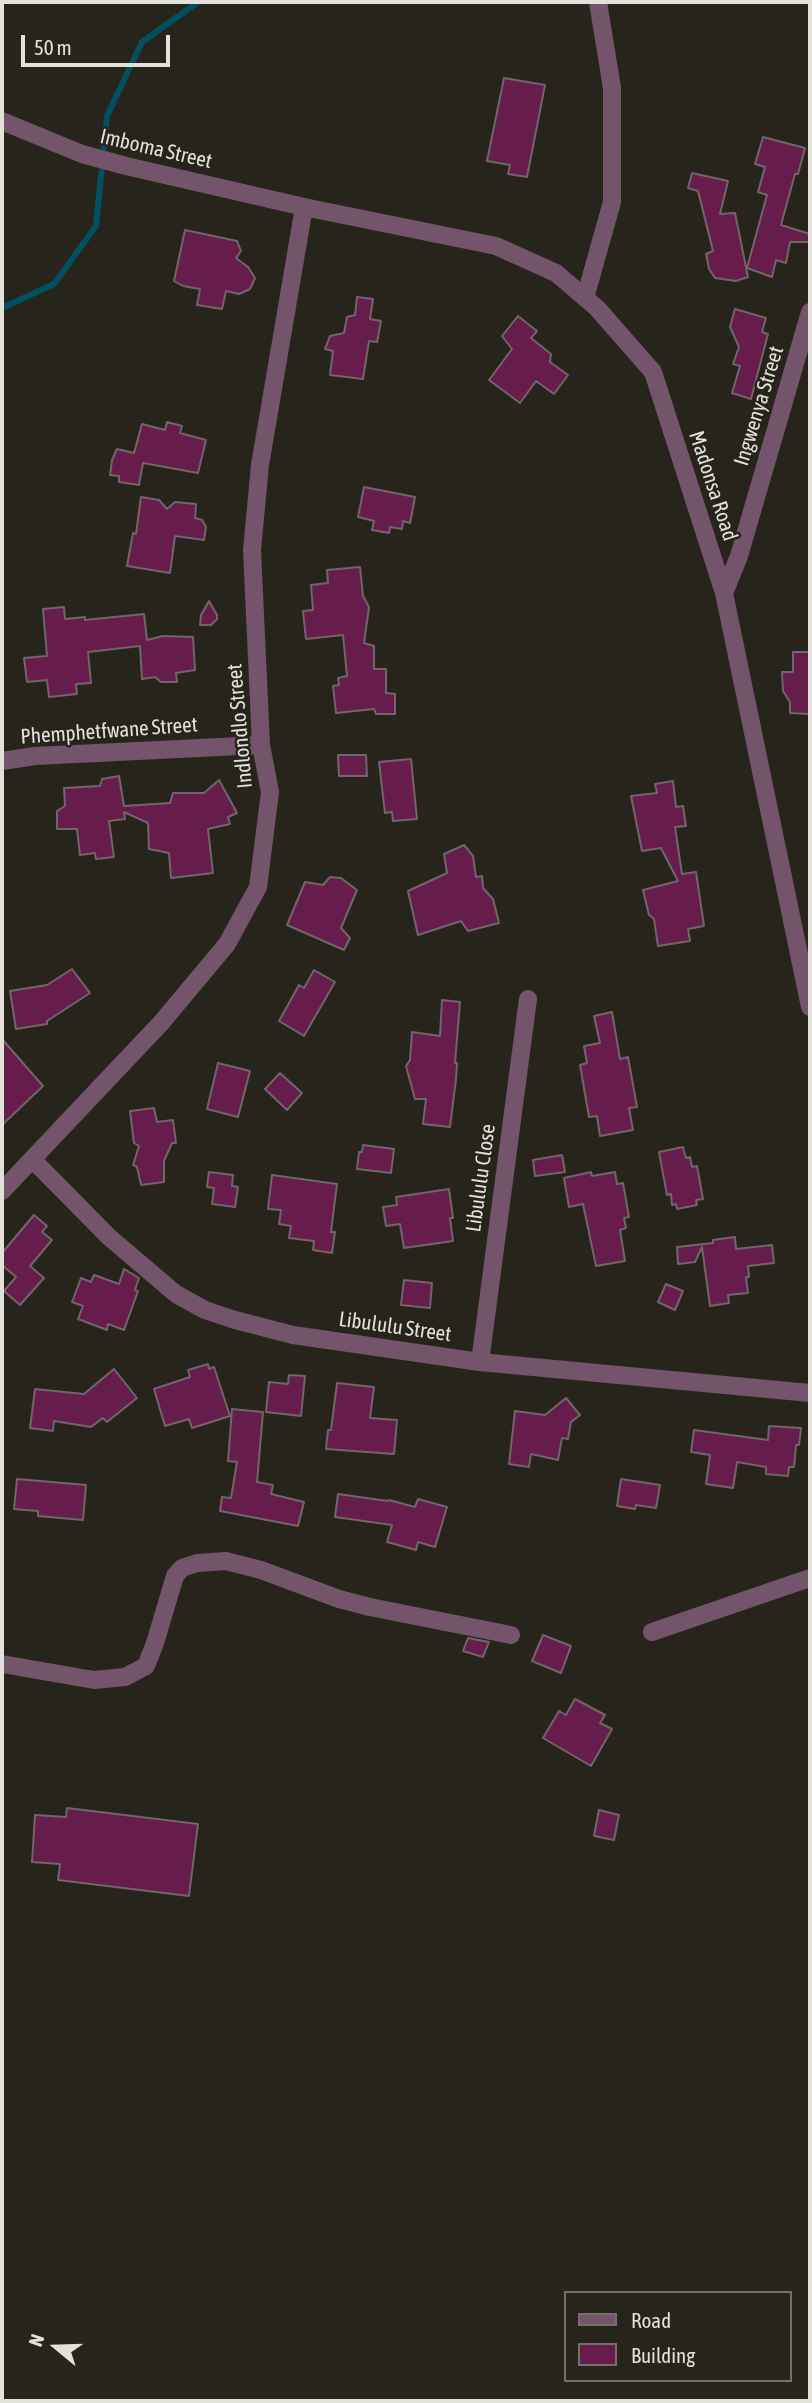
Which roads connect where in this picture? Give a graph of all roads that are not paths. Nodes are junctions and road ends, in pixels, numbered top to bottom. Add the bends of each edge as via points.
1 (598, 2) edge
2 (2, 121) edge
3 (304, 207) junction
4 (585, 298) junction
5 (810, 312) edge
6 (724, 593) junction
7 (261, 745) junction
8 (2, 761) edge
9 (528, 999) dead end
10 (810, 1007) edge
11 (33, 1160) junction
12 (2, 1191) edge
13 (480, 1362) junction
14 (810, 1393) edge
15 (810, 1578) edge
16 (652, 1632) dead end
17 (511, 1634) dead end
18 (2, 1664) edge

1 - 4 street via 612,88 612,202
2 - 3 street, Imboma Street via 82,154
3 - 4 street, Madonsa Road via 496,246 556,273
3 - 7 street, Indlondlo Street via 260,465 252,550
4 - 6 street, Madonsa Road via 653,372
5 - 6 street, Ingwenya Street via 739,556
6 - 10 street, Madonsa Road
7 - 8 street, Phemphetfwane Street
7 - 11 street, Indlondlo Street via 270,792 258,887 227,944 161,1023
9 - 13 street, Libululu Close
11 - 12 street, Indlondlo Street
11 - 13 street, Libululu Street via 110,1237 176,1294 205,1310 293,1335
13 - 14 street, Libululu Street
15 - 16 street
17 - 18 street via 370,1607 226,1561 197,1563 175,1576 146,1666 125,1677 94,1680

